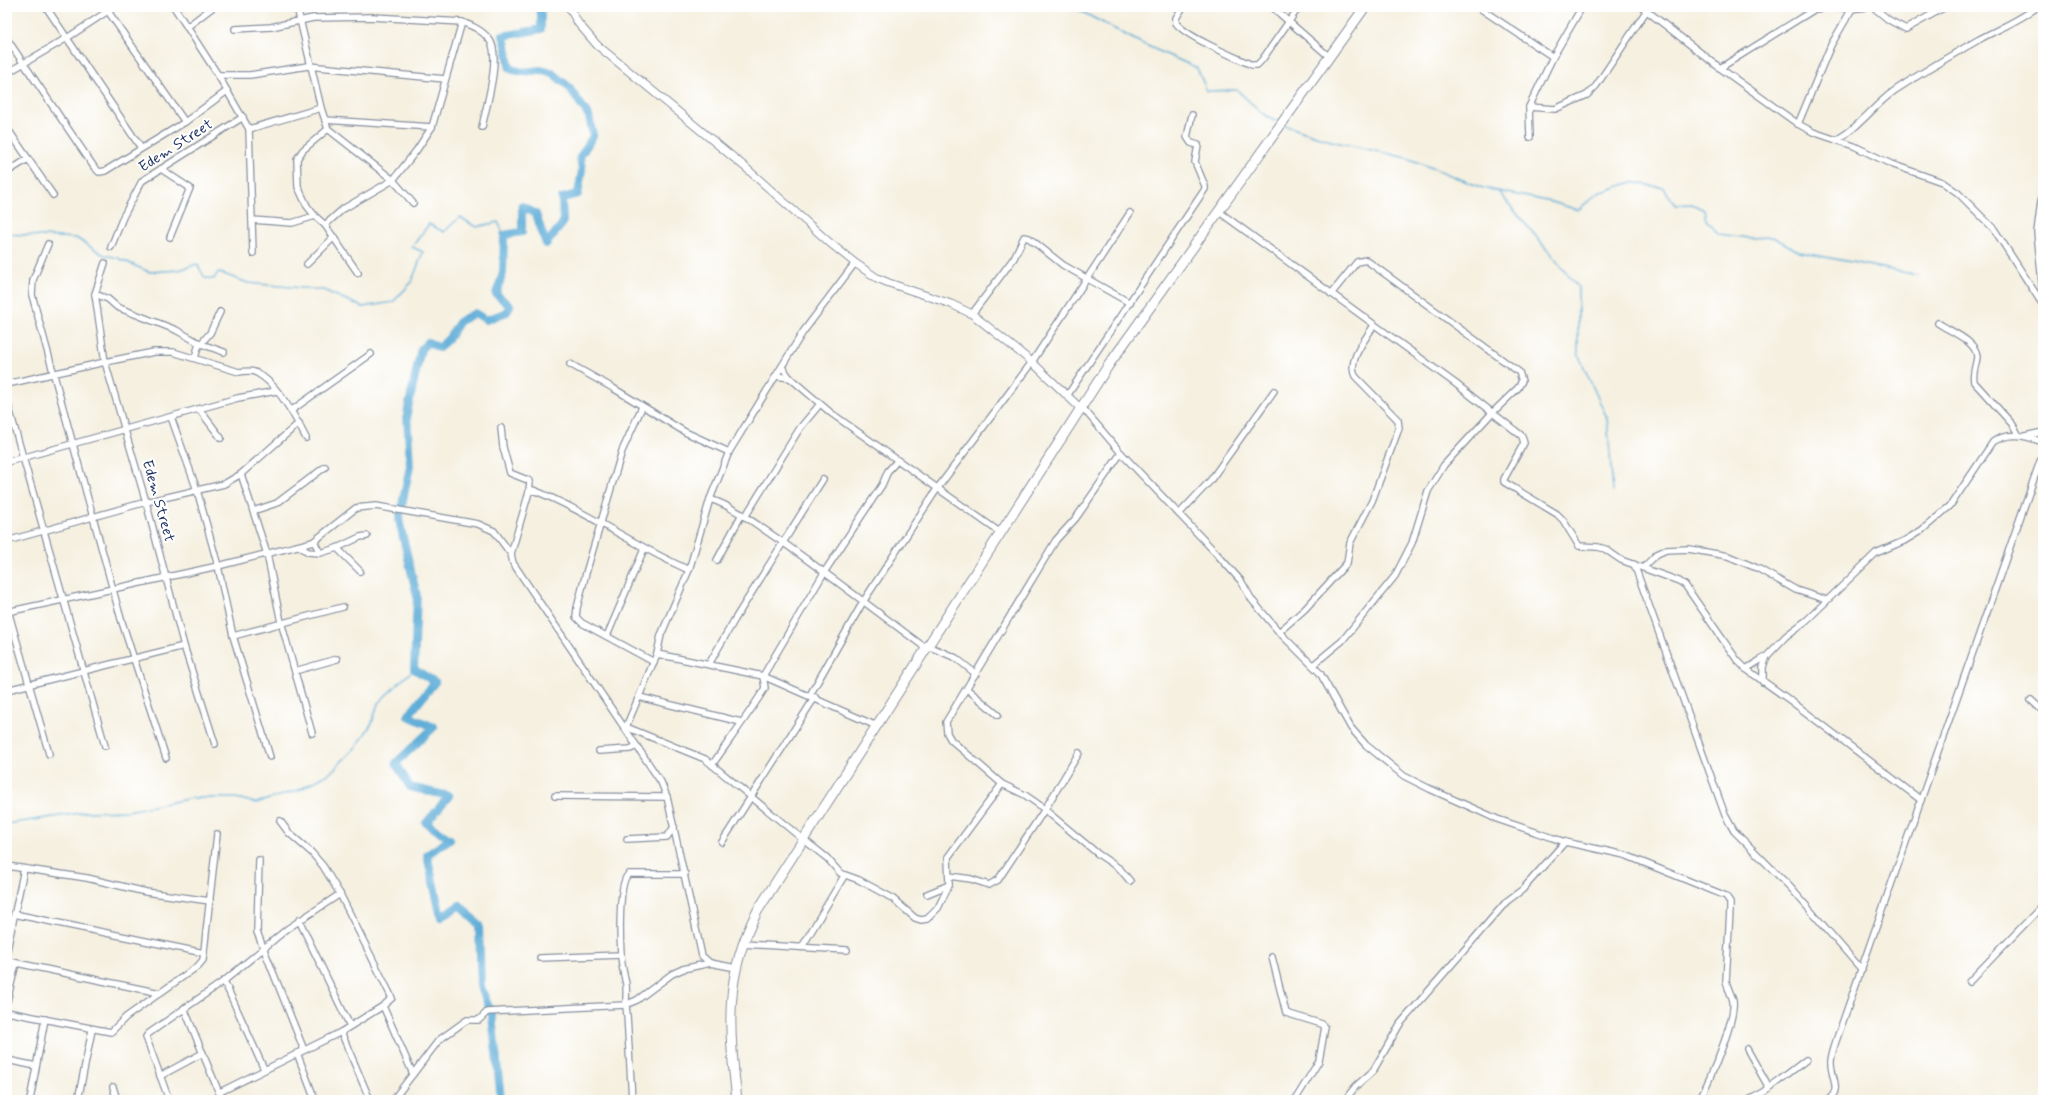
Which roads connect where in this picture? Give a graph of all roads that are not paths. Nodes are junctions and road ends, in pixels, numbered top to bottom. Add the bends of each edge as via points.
1 (46, 7) edge
2 (114, 7) edge
3 (174, 7) edge
4 (214, 7) edge
5 (297, 7) edge
6 (569, 7) edge
7 (1183, 7) edge
8 (1272, 7) edge
9 (1299, 7) edge
10 (1360, 7) edge
11 (1478, 7) edge
12 (1582, 7) edge
13 (1837, 7) edge
14 (1868, 7) edge
15 (1873, 7) edge
16 (1945, 7) edge
17 (2037, 7) edge
18 (1646, 8) edge
19 (1851, 8) edge
20 (107, 9) edge
21 (300, 20) junction
22 (462, 22) junction
23 (1289, 22) junction
24 (187, 27) junction
25 (235, 29) dead end
26 (67, 38) junction
27 (7, 39) edge
28 (1325, 53) junction
29 (1552, 57) junction
30 (23, 63) junction
31 (313, 67) junction
32 (1720, 68) junction
33 (7, 73) edge
34 (218, 75) junction
35 (445, 79) junction
36 (227, 91) junction
37 (1529, 107) junction
38 (321, 108) junction
39 (243, 116) junction
40 (1192, 116) dead end
41 (325, 120) junction
42 (185, 122) junction
43 (1798, 124) junction
44 (432, 127) junction
45 (482, 127) dead end
46 (7, 128) edge
47 (249, 129) junction
48 (328, 129) junction
49 (1530, 137) dead end
50 (1836, 140) junction
51 (142, 148) junction
52 (28, 159) junction
53 (160, 169) junction
54 (7, 172) edge
55 (393, 180) junction
56 (2043, 186) edge
57 (53, 195) dead end
58 (413, 203) dead end
59 (1218, 211) junction
60 (1130, 213) dead end
61 (315, 216) junction
62 (252, 220) junction
63 (325, 224) junction
64 (170, 237) dead end
65 (334, 237) junction
66 (48, 244) dead end
67 (111, 247) dead end
68 (253, 253) dead end
69 (105, 263) dead end
70 (855, 263) junction
71 (306, 264) dead end
72 (358, 273) dead end
73 (1088, 278) junction
74 (95, 294) junction
75 (1331, 294) junction
76 (2040, 298) junction
77 (1130, 303) junction
78 (2043, 305) edge
79 (220, 312) dead end
80 (972, 314) junction
81 (1938, 323) dead end
82 (1374, 325) junction
83 (201, 344) junction
84 (224, 352) dead end
85 (371, 354) dead end
86 (195, 358) junction
87 (105, 362) junction
88 (1032, 362) junction
89 (570, 364) dead end
90 (782, 367) junction
91 (52, 375) junction
92 (776, 376) junction
93 (790, 378) junction
94 (7, 384) edge
95 (276, 391) junction
96 (1274, 391) dead end
97 (1067, 396) junction
98 (7, 401) edge
99 (820, 404) junction
100 (1080, 406) junction
101 (642, 407) junction
102 (199, 409) junction
103 (292, 410) junction
104 (1492, 412) junction
105 (171, 417) junction
106 (299, 423) junction
107 (501, 428) dead end
108 (124, 430) junction
109 (2043, 432) edge
110 (2018, 434) junction
111 (2025, 436) junction
112 (220, 438) dead end
113 (306, 438) dead end
114 (2043, 442) edge
115 (74, 444) junction
116 (729, 452) junction
117 (1121, 453) junction
118 (2043, 453) edge
119 (22, 458) junction
120 (897, 461) junction
121 (7, 462) edge
122 (325, 467) dead end
123 (241, 474) junction
124 (823, 479) dead end
125 (937, 489) junction
126 (197, 490) junction
127 (529, 491) junction
128 (710, 499) junction
129 (146, 502) junction
130 (253, 511) junction
131 (1179, 514) junction
132 (744, 516) junction
133 (94, 518) junction
134 (601, 522) junction
135 (998, 530) junction
136 (44, 531) junction
137 (367, 536) dead end
138 (7, 541) edge
139 (314, 541) junction
140 (783, 543) junction
141 (299, 546) junction
142 (337, 548) junction
143 (644, 549) junction
144 (986, 552) junction
145 (320, 553) junction
146 (267, 554) junction
147 (512, 554) junction
148 (717, 560) dead end
149 (1634, 564) junction
150 (218, 566) junction
151 (1644, 567) junction
152 (689, 570) junction
153 (360, 571) dead end
154 (825, 571) junction
155 (167, 577) junction
156 (113, 589) junction
157 (1827, 600) junction
158 (64, 602) junction
159 (864, 602) junction
160 (343, 607) dead end
161 (7, 611) edge
162 (281, 622) junction
163 (1279, 632) junction
164 (233, 636) junction
165 (607, 636) junction
166 (184, 646) junction
167 (925, 646) junction
168 (657, 654) junction
169 (1766, 656) junction
170 (134, 658) junction
171 (338, 659) dead end
172 (654, 662) junction
173 (709, 664) junction
174 (1313, 665) junction
175 (1746, 669) junction
176 (84, 671) junction
177 (295, 671) junction
178 (976, 674) junction
179 (762, 676) junction
180 (1763, 682) junction
181 (28, 684) junction
182 (967, 689) junction
183 (7, 690) edge
184 (813, 696) junction
185 (639, 697) junction
186 (2031, 700) dead end
187 (2043, 711) edge
188 (998, 715) dead end
189 (741, 722) junction
190 (872, 724) junction
191 (626, 727) junction
192 (312, 733) dead end
193 (215, 744) dead end
194 (105, 746) dead end
195 (637, 746) junction
196 (599, 751) dead end
197 (1079, 753) dead end
198 (49, 754) dead end
199 (270, 756) dead end
200 (166, 758) dead end
201 (712, 765) junction
202 (1002, 784) junction
203 (555, 796) dead end
204 (750, 796) junction
205 (667, 797) junction
206 (1921, 800) junction
207 (1045, 809) junction
208 (280, 821) dead end
209 (674, 827) junction
210 (217, 834) dead end
211 (801, 838) junction
212 (626, 839) dead end
213 (722, 842) dead end
214 (1565, 842) junction
215 (259, 860) dead end
216 (7, 866) edge
217 (24, 869) junction
218 (684, 874) junction
219 (844, 876) junction
220 (949, 876) junction
221 (1130, 881) dead end
222 (948, 885) junction
223 (340, 894) junction
224 (927, 894) dead end
225 (210, 901) junction
226 (2043, 906) edge
227 (14, 914) junction
228 (299, 920) junction
229 (742, 944) junction
230 (802, 948) junction
231 (263, 949) junction
232 (7, 950) edge
233 (847, 950) dead end
234 (204, 953) junction
235 (621, 954) junction
236 (1272, 957) dead end
237 (540, 958) dead end
238 (7, 961) edge
239 (16, 963) junction
240 (710, 964) junction
241 (732, 967) junction
242 (1862, 970) junction
243 (224, 981) junction
244 (1969, 982) dead end
245 (160, 993) junction
246 (7, 1001) edge
247 (625, 1005) junction
248 (383, 1006) junction
249 (184, 1008) junction
250 (7, 1012) edge
251 (45, 1019) junction
252 (350, 1026) junction
253 (92, 1030) junction
254 (341, 1032) junction
255 (1747, 1049) dead end
256 (304, 1050) junction
257 (203, 1053) junction
258 (297, 1053) junction
259 (7, 1060) edge
260 (1806, 1060) dead end
261 (36, 1066) junction
262 (264, 1069) junction
263 (413, 1074) junction
264 (160, 1076) junction
265 (113, 1087) dead end
266 (1769, 1088) junction
267 (220, 1092) junction
268 (314, 1099) edge
269 (30, 1100) edge
270 (78, 1100) edge
271 (117, 1100) edge
272 (169, 1100) edge
273 (222, 1100) edge
274 (370, 1100) edge
275 (393, 1100) edge
276 (632, 1100) edge
277 (732, 1100) edge
278 (737, 1100) edge
279 (1295, 1100) edge
280 (1345, 1100) edge
281 (1699, 1100) edge
282 (1749, 1100) edge
283 (1828, 1100) edge

1 - 26 street
2 - 20 street
3 - 24 street
4 - 24 street
5 - 21 street
6 - 70 street via 578,23 597,45 745,167
7 - 23 street via 1176,18 1176,23 1183,30 1252,65 1257,65 1262,60
8 - 23 street
9 - 23 street
10 - 28 main road
10 - 59 main road
11 - 29 street
12 - 29 street
13 - 19 street
13 - 32 street via 1815,9
14 - 19 street
15 - 16 street via 1906,29
17 - 50 street via 2013,23 1979,39 1894,92 1880,102 1854,129
18 - 32 street
18 - 37 street via 1596,86 1587,95 1555,109
19 - 43 street via 1831,45
20 - 26 street
20 - 42 street
21 - 22 street via 372,17
21 - 25 street via 271,27
21 - 31 street
22 - 35 street
22 - 45 street via 475,27 488,38 494,53
23 - 28 street
24 - 34 street
26 - 30 street
26 - 51 street
27 - 30 street
28 - 100 main road via 1109,359
29 - 37 street
30 - 33 street
30 - 51 street via 98,171 105,171
31 - 34 street via 250,75
31 - 35 street
31 - 38 street
32 - 43 street
34 - 36 street
35 - 44 street
36 - 39 street
36 - 42 street
37 - 49 street
38 - 41 street
38 - 47 street
39 - 47 street
39 - 53 street, Edem Street
40 - 77 street via 1187,137 1191,143 1198,146 1196,162 1205,189
41 - 44 street
41 - 48 street
42 - 51 street
43 - 50 street
44 - 55 street
46 - 52 street
47 - 62 street
48 - 55 street
48 - 61 street via 297,159 298,187
50 - 76 street via 1891,164 1942,182 1958,194 1994,229
52 - 54 street
52 - 57 street
53 - 64 street via 190,188
53 - 67 street, Edem Street via 142,181
55 - 58 street
55 - 63 street via 343,208
56 - 76 street via 2037,232 2043,293
59 - 75 street
59 - 100 main road
60 - 73 street
61 - 62 street via 292,223
61 - 63 street
62 - 68 street
63 - 65 street
65 - 71 street
65 - 72 street
66 - 91 street via 31,288
69 - 74 street, Edem Street
70 - 80 street via 877,278
70 - 90 street via 803,332
73 - 77 street
73 - 80 street via 1063,265 1029,238 1024,237 1014,258
73 - 88 street
74 - 83 street via 103,296 122,309 176,330
74 - 87 street, Edem Street
75 - 82 street
75 - 104 street via 1357,262 1366,260 1519,372 1522,381 1518,388
76 - 78 street
77 - 97 street
79 - 83 street via 210,333
80 - 88 street
81 - 110 street via 1971,345 1977,358 1974,382
82 - 104 street
82 - 163 street via 1354,359 1353,371 1398,420 1399,428 1372,501 1350,544 1347,563 1305,609
83 - 84 street
83 - 86 street
85 - 103 street
86 - 87 street via 173,352 154,352
86 - 95 street via 239,372 248,370 257,373
87 - 91 street
87 - 108 street, Edem Street
88 - 97 street
88 - 125 street
89 - 101 street
90 - 92 street
90 - 93 street
91 - 94 street
91 - 115 street
92 - 93 street
92 - 116 street
93 - 99 street
95 - 102 street
95 - 103 street
96 - 131 street via 1210,480
97 - 100 street
98 - 119 street
99 - 120 street
99 - 132 street via 800,428
100 - 117 street
100 - 135 main road
100 - 144 main road
101 - 116 street via 685,432
101 - 134 street via 622,450
102 - 105 street
102 - 112 street
103 - 106 street
104 - 149 street via 1524,439 1522,450 1504,479 1506,483 1563,520 1579,546 1598,546 1621,560
104 - 174 street via 1451,456 1428,491 1412,543 1395,576 1342,641
105 - 108 street
105 - 126 street
106 - 113 street
106 - 123 street
107 - 127 street via 510,473 530,481
108 - 115 street
108 - 129 street, Edem Street
109 - 111 street
110 - 111 street
110 - 157 street via 2000,437 1993,442 1943,514 1904,541 1876,553
111 - 114 street
115 - 119 street
115 - 133 street
116 - 128 street
117 - 131 street
117 - 178 street via 1076,518 1056,540
118 - 206 street
119 - 121 street
119 - 136 street
120 - 125 street
120 - 154 street via 888,471 882,485
122 - 130 street via 277,503
123 - 126 street via 224,484
123 - 130 street
124 - 140 street
125 - 135 street
125 - 159 street
126 - 129 street
126 - 150 street
127 - 134 street via 552,497
127 - 147 street
128 - 132 street via 725,504
128 - 152 street
129 - 133 street
129 - 155 street, Edem Street
130 - 146 street
131 - 163 street via 1241,581 1252,600
132 - 140 street
132 - 148 street
133 - 136 street
133 - 156 street
134 - 143 street
134 - 165 street via 576,608 576,617
135 - 144 main road
136 - 138 street
136 - 158 street
137 - 142 street via 355,538
139 - 141 street
139 - 145 street
139 - 147 street via 356,508 376,506 478,524 494,531
140 - 154 street
140 - 173 street
141 - 145 street via 308,552
141 - 146 street
142 - 145 street
142 - 153 street
143 - 152 street
143 - 165 street
144 - 167 main road
146 - 150 street
146 - 162 street
147 - 191 street via 517,570
149 - 151 street
149 - 242 street via 1689,719 1731,826 1790,887
150 - 155 street
150 - 164 street
151 - 157 street via 1657,554 1666,550 1689,549 1728,556 1760,569 1796,590
151 - 175 street via 1685,585
152 - 168 street via 661,634
154 - 159 street
154 - 179 street
155 - 156 street
155 - 166 street, Edem Street
156 - 158 street
156 - 170 street
157 - 169 street
158 - 161 street
158 - 176 street
159 - 167 street
159 - 184 street
160 - 162 street
161 - 181 street
162 - 164 street
162 - 177 street
163 - 174 street
164 - 199 street
165 - 172 street
166 - 170 street
166 - 193 street, Edem Street
167 - 178 street via 956,658
167 - 190 main road
167 - 211 main road
168 - 172 street
168 - 173 street
169 - 175 street
169 - 180 street
170 - 176 street
170 - 200 street
171 - 177 street
172 - 185 street
173 - 179 street
174 - 214 street via 1351,728 1366,746 1394,769 1430,789 1492,817
175 - 180 street
176 - 181 street
176 - 194 street
177 - 192 street
178 - 182 street
179 - 184 street
179 - 189 street via 765,688
180 - 206 street via 1791,700
181 - 183 street
181 - 198 street
182 - 188 street
182 - 202 street via 946,722 947,734
184 - 190 street
184 - 204 street
185 - 189 street
185 - 191 street
186 - 187 street
189 - 201 street
190 - 211 main road
191 - 195 street
191 - 201 street via 705,759
195 - 196 street via 630,749
195 - 205 street via 661,782
197 - 207 street
201 - 204 street
202 - 207 street via 1025,795
202 - 220 street via 948,857
203 - 205 street
204 - 211 street
204 - 213 street
205 - 209 street
206 - 242 street
207 - 220 street via 998,880 989,885
207 - 221 street via 1098,854 1120,869
208 - 223 street via 324,866
209 - 212 street via 667,837
209 - 218 street
210 - 225 street
211 - 219 street via 827,858
211 - 229 main road via 758,910
211 - 241 main road via 754,908 740,939
214 - 280 street via 1522,890 1507,901 1400,1024 1373,1071
214 - 281 street via 1625,855 1726,896 1730,902 1726,981 1733,1000 1732,1015
215 - 231 street via 257,932
216 - 217 street
217 - 225 street via 87,878 179,898
217 - 227 street
218 - 235 street via 626,876 620,912
218 - 240 street via 702,956
219 - 222 street via 859,880 892,898 915,918 921,920 934,914
219 - 230 street
220 - 222 street
222 - 224 street
223 - 228 street
223 - 248 street via 392,998
225 - 234 street
226 - 244 street
227 - 232 street
227 - 234 street
228 - 231 street
228 - 252 street
229 - 230 street
229 - 278 main road via 730,1002
230 - 233 street
231 - 243 street
231 - 256 street
234 - 245 street via 204,960 198,966
235 - 237 street
235 - 247 street via 626,986
236 - 279 street via 1286,1013 1325,1027 1319,1061
238 - 239 street
239 - 245 street
239 - 246 street
240 - 241 street
240 - 247 street via 672,974 638,1000
241 - 277 main road via 727,988 725,1033
242 - 283 street via 1832,1054 1830,1064 1836,1086 1835,1093
243 - 249 street
243 - 262 street
245 - 253 street via 126,1017 111,1032
247 - 263 street via 490,1011 479,1020 467,1020 439,1040
247 - 276 street
248 - 252 street
248 - 263 street
249 - 257 street
249 - 264 street via 146,1037
250 - 251 street
251 - 253 street
251 - 261 street
252 - 254 street
253 - 270 street
254 - 256 street
254 - 274 street
255 - 266 street
256 - 258 street
257 - 264 street
257 - 267 street
258 - 262 street
258 - 268 street
259 - 261 street
260 - 266 street
261 - 269 street
262 - 267 street
263 - 275 street
264 - 272 street
265 - 271 street
266 - 282 street
267 - 273 street

